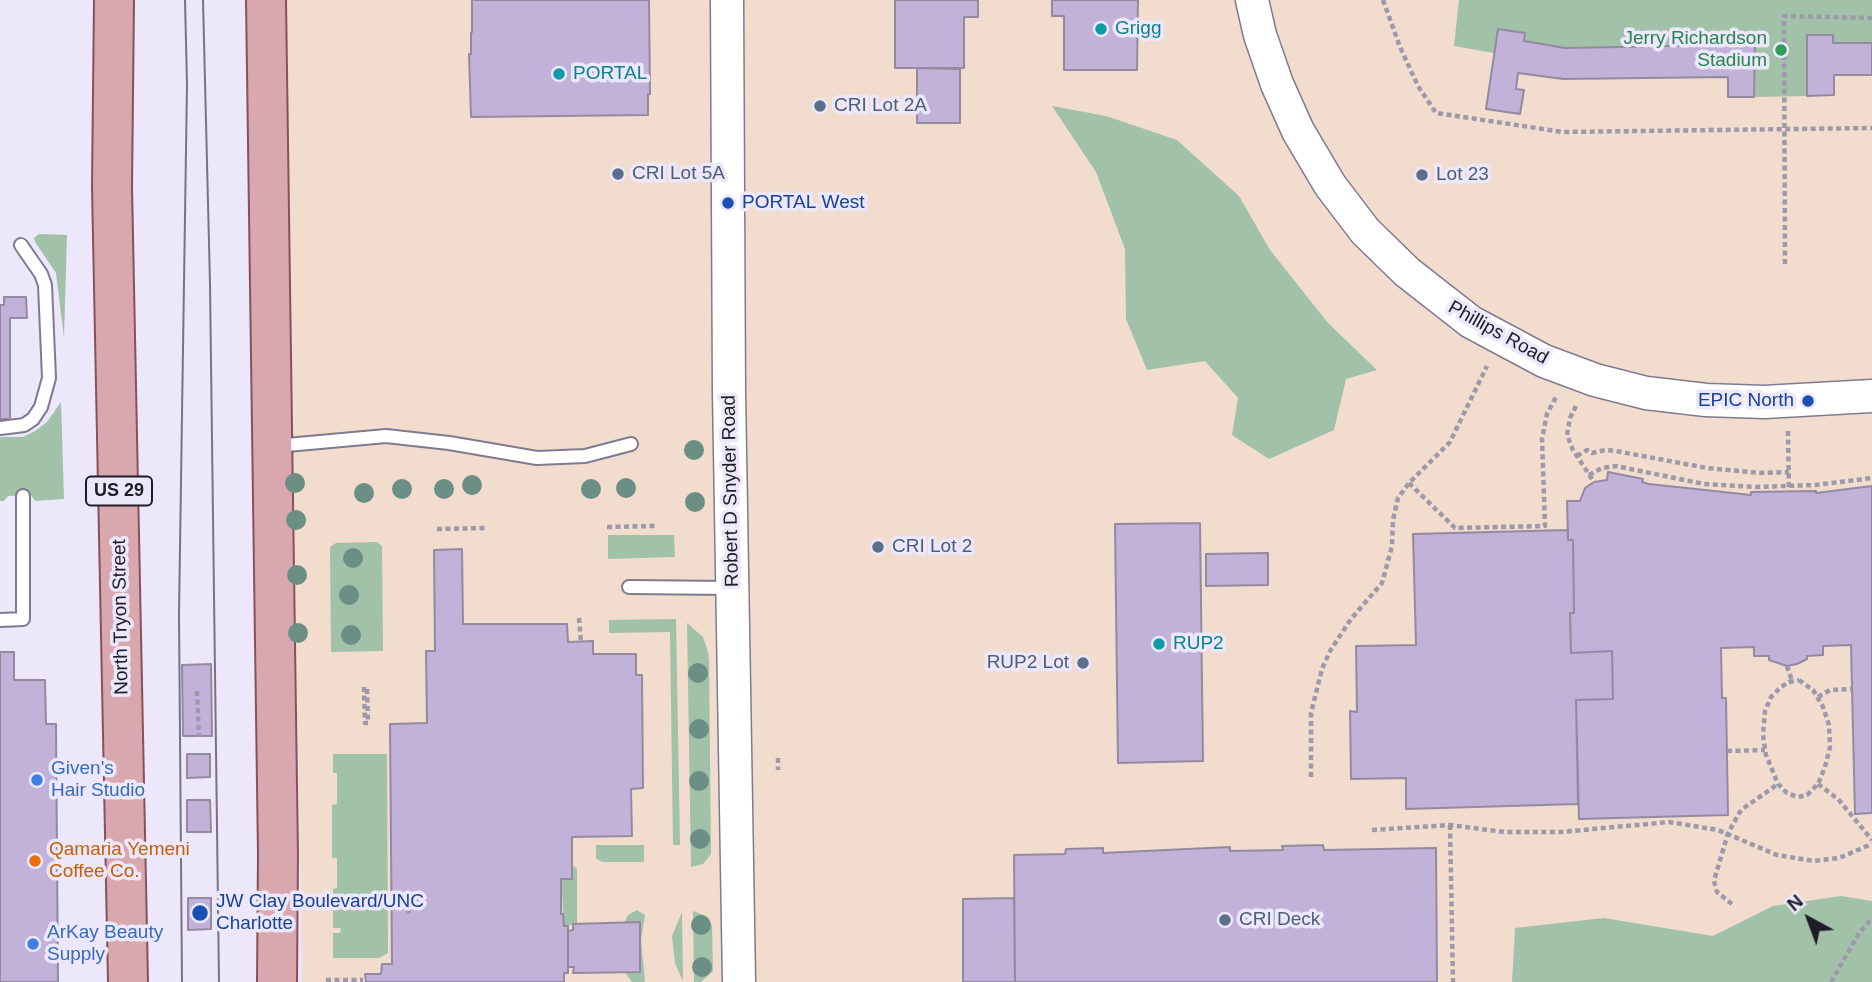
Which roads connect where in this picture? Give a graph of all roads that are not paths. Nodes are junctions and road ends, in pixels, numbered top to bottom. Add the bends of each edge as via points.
1 (114, 0) edge
2 (266, 0) edge
3 (727, 0) edge
4 (1252, 0) edge
5 (21, 245) dead end
6 (1872, 396) edge
7 (0, 428) edge
8 (631, 444) dead end
9 (272, 447) junction
10 (23, 496) dead end
11 (629, 587) dead end
12 (733, 588) junction
13 (0, 620) edge
14 (128, 982) edge
15 (277, 982) edge
16 (739, 982) edge

1 - 14 main road, North Tryon Street / US 29 via 112,187
2 - 9 main road
3 - 12 street, Robert D Snyder Road
4 - 6 street, Phillips Road via 1277,84 1298,131 1334,191 1407,272 1471,322 1544,361 1646,393 1763,402
5 - 7 lane via 45,285 49,378 33,419
8 - 9 lane via 585,456 537,458 386,436
9 - 15 main road
10 - 13 lane via 23,619
11 - 12 lane
12 - 16 street, Robert D Snyder Road

